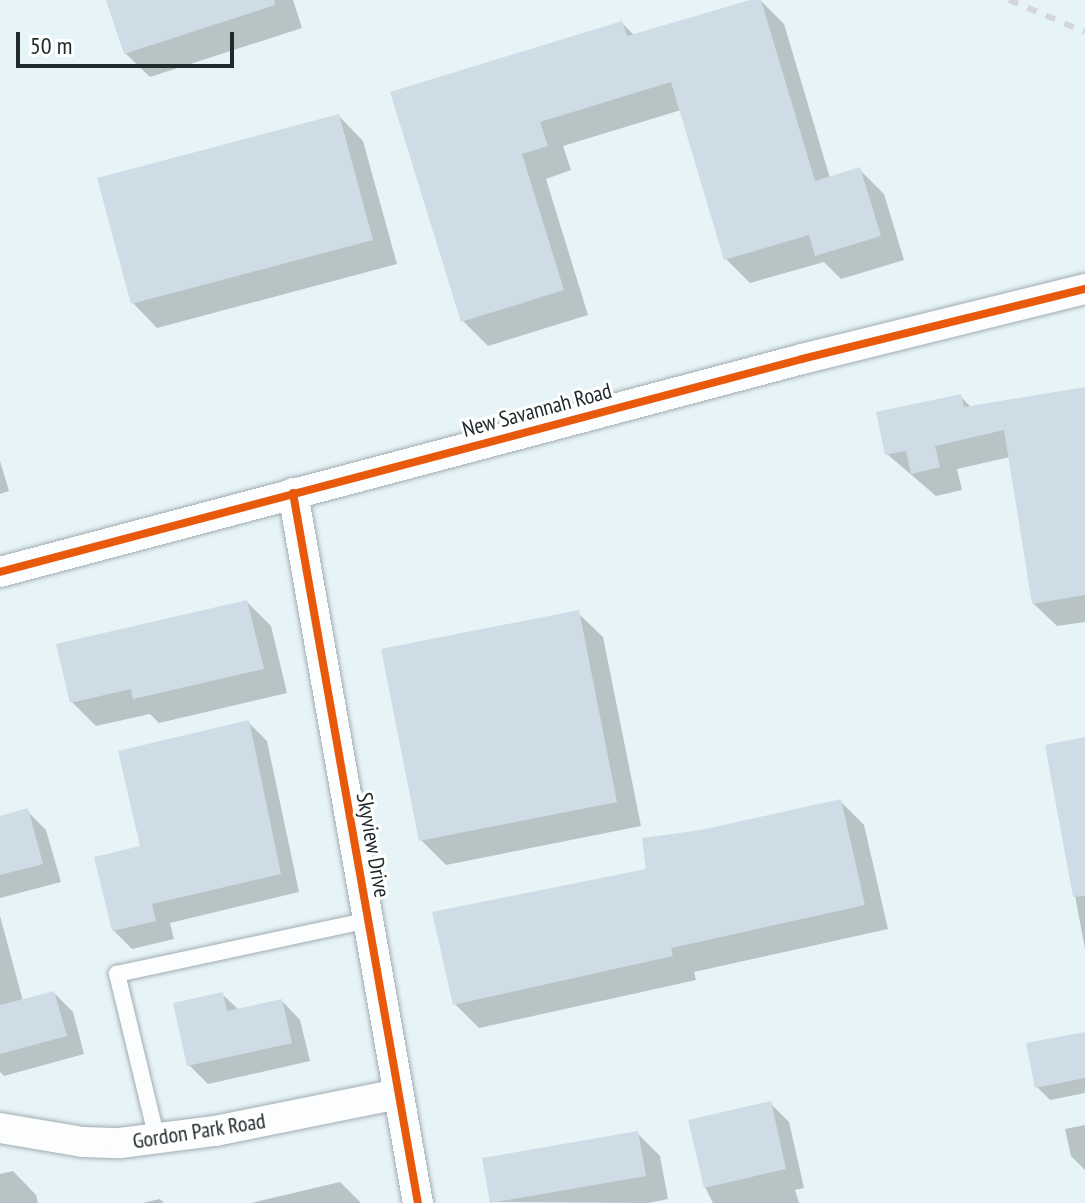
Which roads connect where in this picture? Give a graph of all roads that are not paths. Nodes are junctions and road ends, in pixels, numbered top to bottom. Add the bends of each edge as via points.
1 (1085, 289) edge
2 (293, 493) junction
3 (0, 572) edge
4 (368, 920) junction
5 (398, 1094) junction
6 (0, 1128) edge
7 (157, 1139) junction
8 (418, 1203) edge

1 - 2 street, New Savannah Road
2 - 3 street, New Savannah Road
2 - 4 street, Skyview Drive
4 - 5 street, Skyview Drive
4 - 7 lane via 117,974
5 - 7 street, Gordon Park Road
5 - 8 street, Skyview Drive
6 - 7 street, Gordon Park Road via 83,1142

